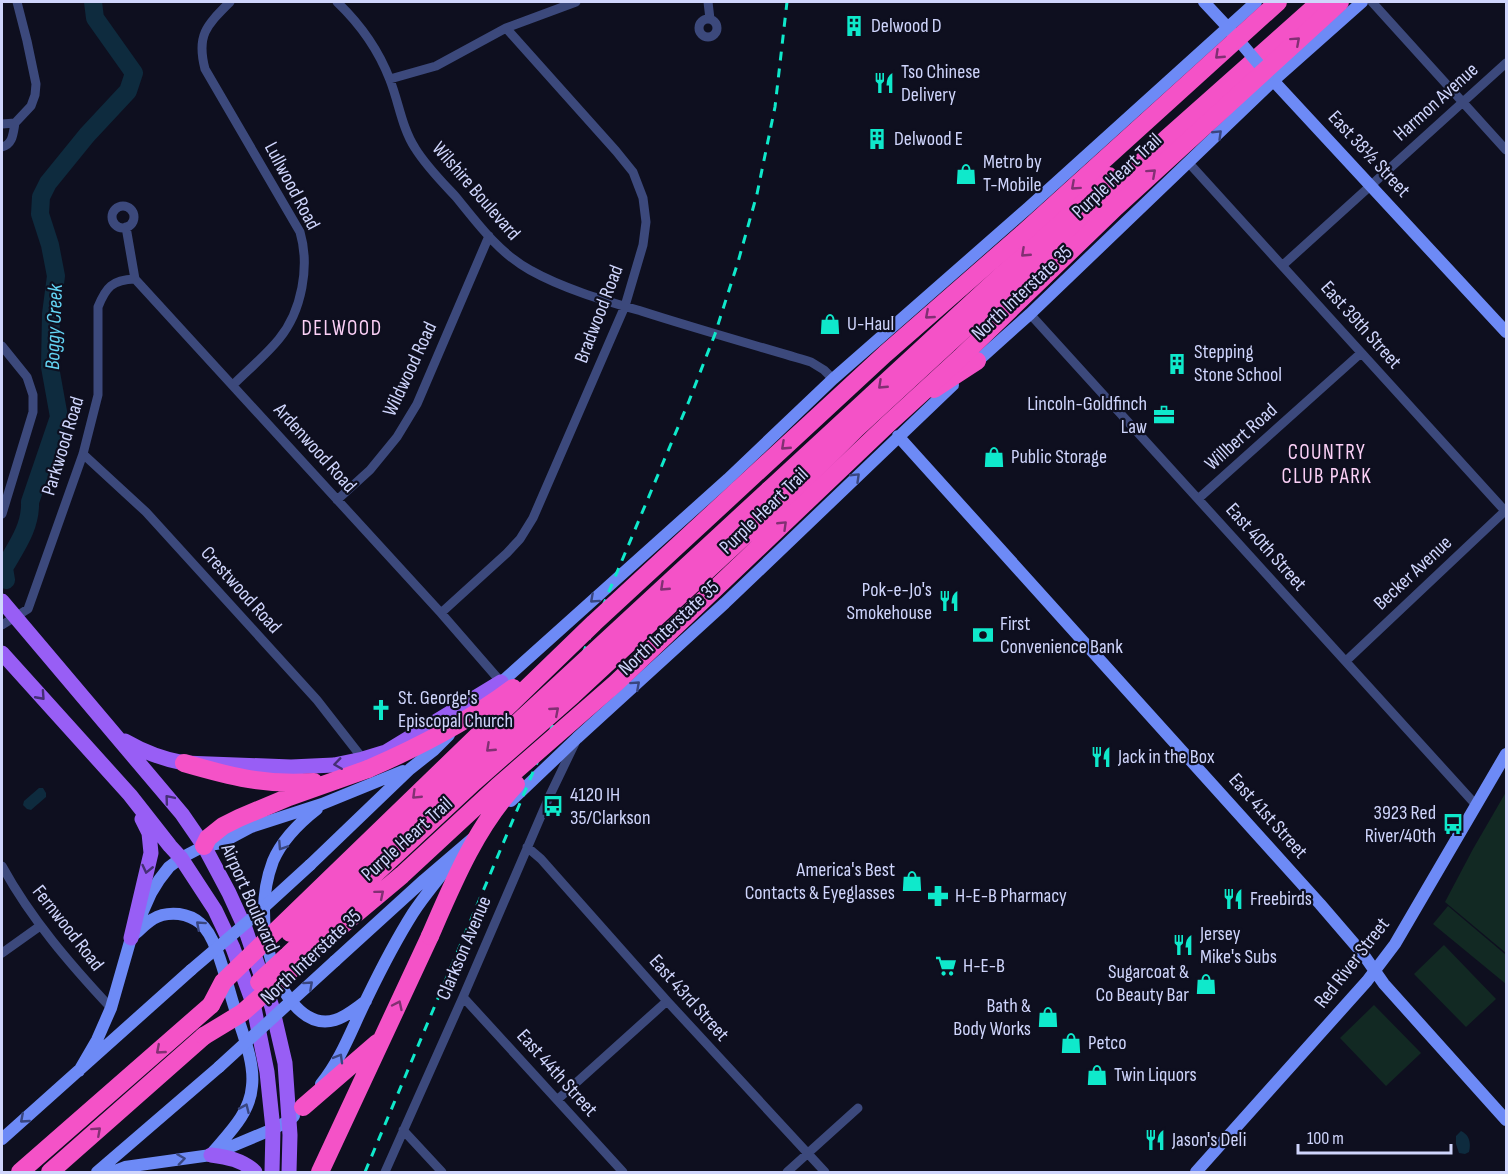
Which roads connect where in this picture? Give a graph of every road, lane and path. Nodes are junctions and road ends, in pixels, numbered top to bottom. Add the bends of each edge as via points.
1 (16, 2) edge
2 (230, 2) edge
3 (337, 2) edge
4 (576, 2) edge
5 (708, 2) edge
6 (1204, 2) edge
7 (1256, 2) edge
8 (1278, 2) edge
9 (1302, 2) edge
10 (1320, 2) edge
11 (1340, 2) edge
12 (1362, 2) edge
13 (1372, 2) edge
14 (710, 19) dead end
15 (506, 28) junction
16 (1232, 32) junction
17 (1506, 63) edge
18 (390, 79) junction
19 (1271, 79) junction
20 (1463, 102) junction
21 (15, 123) junction
22 (2, 124) edge
23 (2, 147) edge
24 (1506, 150) edge
25 (1188, 162) junction
26 (1371, 184) junction
27 (126, 227) dead end
28 (489, 236) junction
29 (1282, 265) junction
30 (135, 279) junction
31 (625, 306) junction
32 (1030, 314) junction
33 (1506, 332) edge
34 (2, 346) edge
35 (1361, 353) junction
36 (977, 361) junction
37 (833, 379) junction
38 (233, 385) junction
39 (898, 436) junction
40 (83, 454) junction
41 (807, 478) junction
42 (728, 479) junction
43 (775, 496) junction
44 (1198, 499) junction
45 (337, 500) junction
46 (1506, 512) edge
47 (2, 514) edge
48 (684, 518) junction
49 (788, 543) junction
50 (642, 556) junction
51 (753, 576) junction
52 (737, 592) junction
53 (2, 601) edge
54 (441, 613) junction
55 (16, 617) junction
56 (594, 623) junction
57 (704, 623) junction
58 (2, 625) edge
59 (2, 652) edge
60 (1346, 661) junction
61 (501, 682) junction
62 (616, 683) junction
63 (100, 717) junction
64 (577, 738) junction
65 (1506, 754) edge
66 (184, 763) junction
67 (366, 764) junction
68 (412, 768) junction
69 (348, 776) junction
70 (130, 795) junction
71 (322, 804) junction
72 (1476, 805) junction
73 (465, 845) junction
74 (204, 846) junction
75 (527, 847) junction
76 (181, 858) junction
77 (2, 866) edge
78 (40, 926) junction
79 (131, 938) junction
80 (2, 953) edge
81 (1374, 970) junction
82 (464, 997) junction
83 (366, 1000) junction
84 (667, 1001) junction
85 (111, 1008) junction
86 (207, 1008) junction
87 (204, 1036) junction
88 (382, 1039) junction
89 (79, 1071) junction
90 (557, 1100) junction
91 (303, 1107) junction
92 (858, 1108) dead end
93 (290, 1120) junction
94 (1506, 1120) edge
95 (273, 1129) junction
96 (403, 1130) junction
97 (2, 1139) edge
98 (808, 1154) junction
99 (210, 1155) junction
100 (52, 1172) edge
101 (20, 1173) edge
102 (97, 1173) edge
103 (112, 1173) edge
104 (255, 1173) edge
105 (272, 1173) edge
106 (289, 1173) edge
107 (320, 1173) edge
108 (385, 1173) edge
109 (442, 1173) edge
110 (623, 1173) edge
111 (788, 1173) edge
112 (825, 1173) edge
113 (1196, 1173) edge

1 - 21 street via 36,84 31,106
2 - 38 street, Lullwood Road via 211,21 201,45 202,58 300,232 304,254 300,297 291,318 280,338
3 - 18 street, Wilshire Boulevard via 358,24
4 - 15 street
5 - 14 street
6 - 16 main road, East 38½ Street
7 - 16 main road
8 -> 56 highway, Purple Heart Trail, bridge via 878,360
9 -> 43 highway, Purple Heart Trail via 1130,157
10 - 41 highway, Purple Heart Trail via 1166,139
62 -> 11 highway, Purple Heart Trail, bridge via 1116,207
12 - 19 main road, North Interstate 35
13 - 20 street
15 - 18 street via 435,66
15 - 31 street, Bradwood Road via 633,172 643,198 645,222 643,244
16 - 19 main road, East 38½ Street, bridge
16 - 37 main road
17 - 20 street, Harmon Avenue
18 - 28 street, Wilshire Boulevard via 414,147
25 -> 19 main road, North Interstate 35
19 - 26 main road, East 38½ Street
20 - 24 street
20 - 26 street, Harmon Avenue
21 - 22 street
21 - 23 street via 11,141
25 - 29 street, East 39th Street
25 - 32 main road, North Interstate 35
26 - 29 street, Harmon Avenue
26 - 33 main road, East 38½ Street
27 - 30 street
28 - 31 street, Wilshire Boulevard via 530,270
28 - 45 street, Wildwood Road via 417,404 370,470
29 - 35 street, East 39th Street
30 - 38 street, Ardenwood Road
30 - 40 street, Parkwood Road via 112,284 98,307 98,395
31 - 37 street, Wilshire Boulevard via 811,362
31 - 54 street, Bradwood Road via 533,518 507,553
32 - 36 main road, North Interstate 35
32 - 44 street, East 40th Street
34 - 47 street, Parkwood Road via 27,377 33,395 29,429
35 - 44 street, Willbert Road
35 - 46 street, East 39th Street
36 - 39 main road, North Interstate 35
36 - 41 highway via 874,426
37 - 42 main road
38 - 45 street, Ardenwood Road
49 -> 39 main road, North Interstate 35
39 - 81 main road, East 41st Street via 1320,904
40 - 55 street, Parkwood Road via 28,609
40 - 67 street, Crestwood Road via 146,512 317,700
41 - 43 highway, Purple Heart Trail
42 - 48 main road
42 - 49 main road via 716,499 716,511 753,551
43 -> 86 highway, Purple Heart Trail, bridge
87 -> 43 highway, Purple Heart Trail, bridge via 474,782 573,695
44 - 60 street, East 40th Street
45 - 54 street, Ardenwood Road
46 - 60 street, Becker Avenue
48 - 50 main road
48 - 51 main road via 700,519
48 - 52 main road via 683,535
49 - 51 main road, North Interstate 35
50 - 57 main road via 660,553 674,557 707,592
50 -> 61 main road
51 - 52 main road, North Interstate 35
52 - 57 main road, North Interstate 35
53 - 55 main road, Airport Boulevard
54 - 61 street, Ardenwood Road
55 - 58 street, Parkwood Road
55 - 63 main road, Airport Boulevard
56 - 67 highway, bridge via 486,707 418,746
56 -> 86 highway, Purple Heart Trail, bridge via 223,982
64 -> 57 main road, North Interstate 35
59 -> 70 main road, Airport Boulevard
60 - 72 street, East 40th Street
61 - 67 main road
61 - 68 main road
87 -> 62 highway, Purple Heart Trail, bridge via 242,1013 402,876
88 -> 62 highway, bridge via 466,859 494,810
63 - 66 main road via 120,738 145,752
74 -> 63 main road, Airport Boulevard
64 - 73 main road, North Interstate 35
64 - 75 street, Clarkson Avenue
65 - 72 main road, Red River Street
67 -> 66 main road via 291,767
66 - 69 highway via 269,783
67 - 69 highway
68 - 71 main road
68 - 89 main road, bridge via 252,918
69 - 74 highway via 239,818 223,826
70 - 76 main road, Airport Boulevard
70 -> 79 main road via 149,833 151,853
71 - 74 main road
71 -> 83 main road via 288,836 273,861 264,912 270,958 285,991 302,1014 311,1019 334,1021
72 - 81 main road, Red River Street via 1408,924
73 - 83 main road via 415,910
102 -> 73 main road, North Interstate 35, bridge
74 - 76 main road
74 - 93 main road, Airport Boulevard via 245,928 272,1006 285,1064
75 - 82 street, Clarkson Avenue
75 - 84 street, East 43rd Street
76 - 79 main road via 159,880
76 - 95 main road, Airport Boulevard via 215,910 253,1002
77 - 78 street, Fernwood Road
78 - 80 street
78 - 85 street, Fernwood Road
79 - 85 main road
99 -> 79 main road via 244,1114 252,1086 249,1058 220,961 208,932 183,915 162,914
81 - 94 main road, East 41st Street
81 - 113 main road, Red River Street
82 - 90 street, East 44th Street
82 - 96 street, Clarkson Avenue
91 -> 83 main road via 340,1055
84 - 90 street
84 - 98 street, East 43rd Street
85 - 89 main road
86 -> 101 highway, Purple Heart Trail
100 -> 87 highway, Purple Heart Trail
88 - 91 highway
88 - 107 highway
89 -> 97 main road
90 - 110 street, East 44th Street
91 - 93 main road
92 - 98 street
93 - 95 main road
93 - 106 main road, Airport Boulevard
95 - 99 main road
95 - 105 main road, Airport Boulevard
96 - 108 street, Clarkson Avenue
96 - 109 street
98 - 111 street
98 - 112 street, East 43rd Street
103 -> 99 main road via 125,1167
99 - 104 main road via 237,1160

